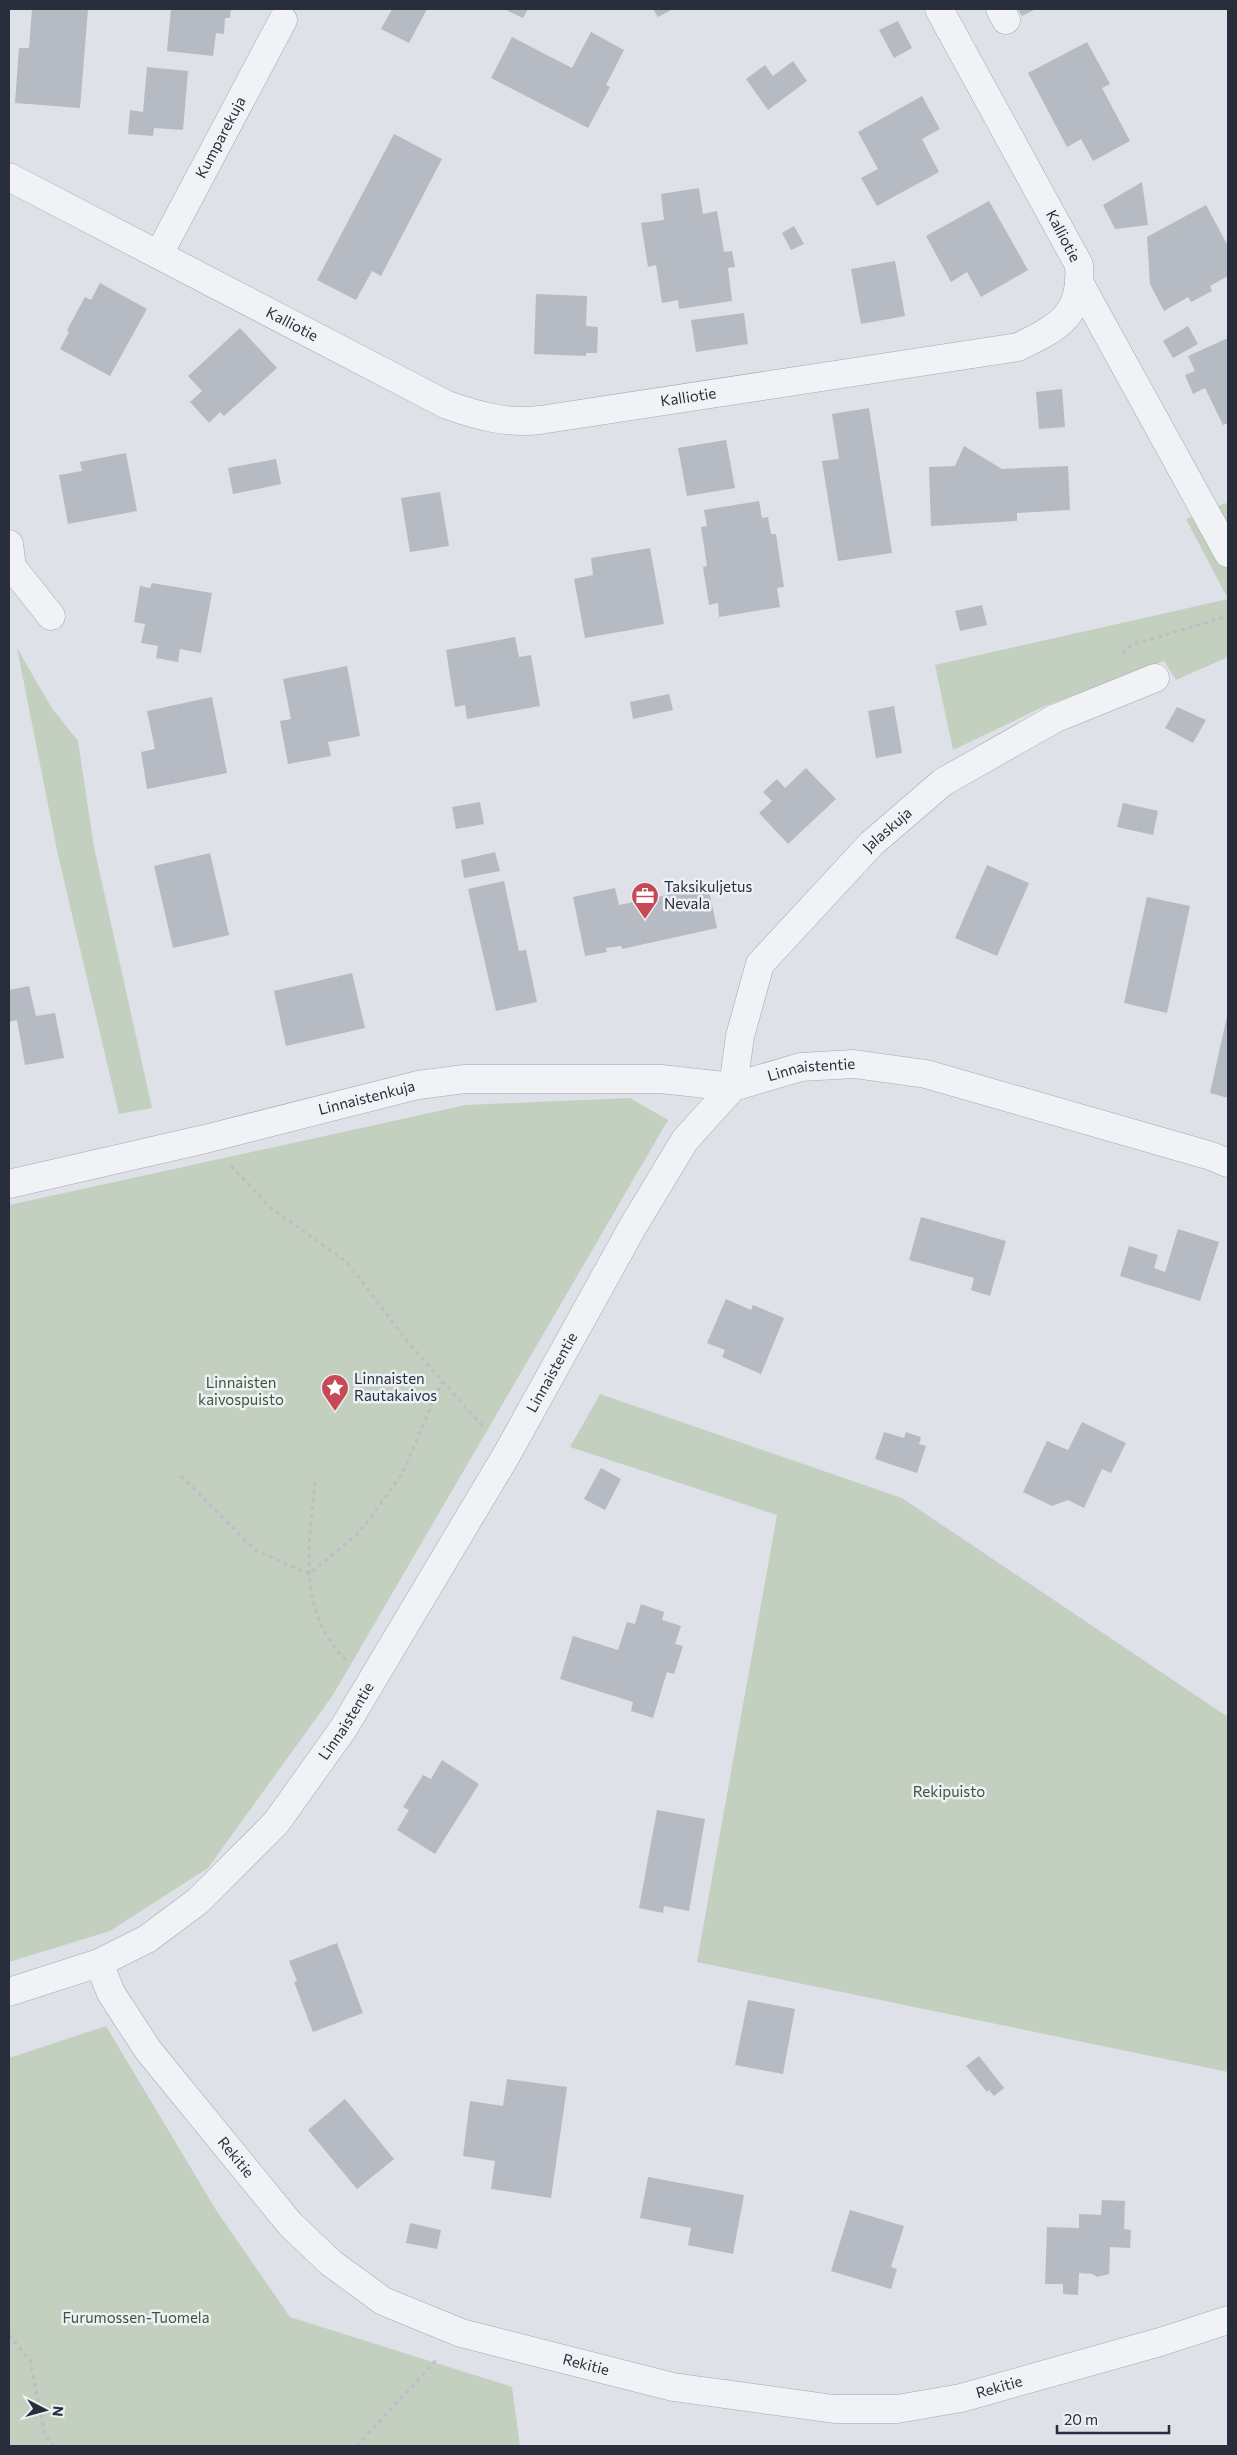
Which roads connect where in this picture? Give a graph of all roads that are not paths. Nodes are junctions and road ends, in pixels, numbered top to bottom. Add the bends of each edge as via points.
1 (939, 9) edge
2 (283, 20) dead end
3 (9, 177) edge
4 (159, 254) junction
5 (1081, 286) junction
6 (9, 544) edge
7 (1228, 553) edge
8 (51, 616) dead end
9 (1155, 678) dead end
10 (733, 1087) junction
11 (1228, 1163) edge
12 (9, 1184) edge
13 (99, 1963) junction
14 (9, 1992) edge
15 (1228, 2320) edge

1 - 5 street, Kalliotie via 1079,265
2 - 4 street, Kumparekuja
3 - 4 street, Kalliotie
4 - 5 street, Kalliotie via 447,405 484,418 518,422 1018,347 1052,330 1071,311
5 - 7 street
6 - 8 street via 12,567
9 - 10 street, Jalaskuja via 1056,718 943,782 871,844 760,964 740,1036
10 - 11 street, Linnaistentie via 801,1067 854,1064 926,1074
10 - 12 street, Linnaistenkuja via 661,1079 465,1079 418,1085
10 - 13 street, Linnaistentie via 685,1140 632,1228 507,1454 370,1684 343,1729 276,1823 198,1901 147,1939
13 - 14 street, Linnaistentie
13 - 15 street, Rekitie via 111,1993 148,2050 290,2224 331,2263 383,2301 461,2333 673,2387 834,2409 897,2409 961,2398

